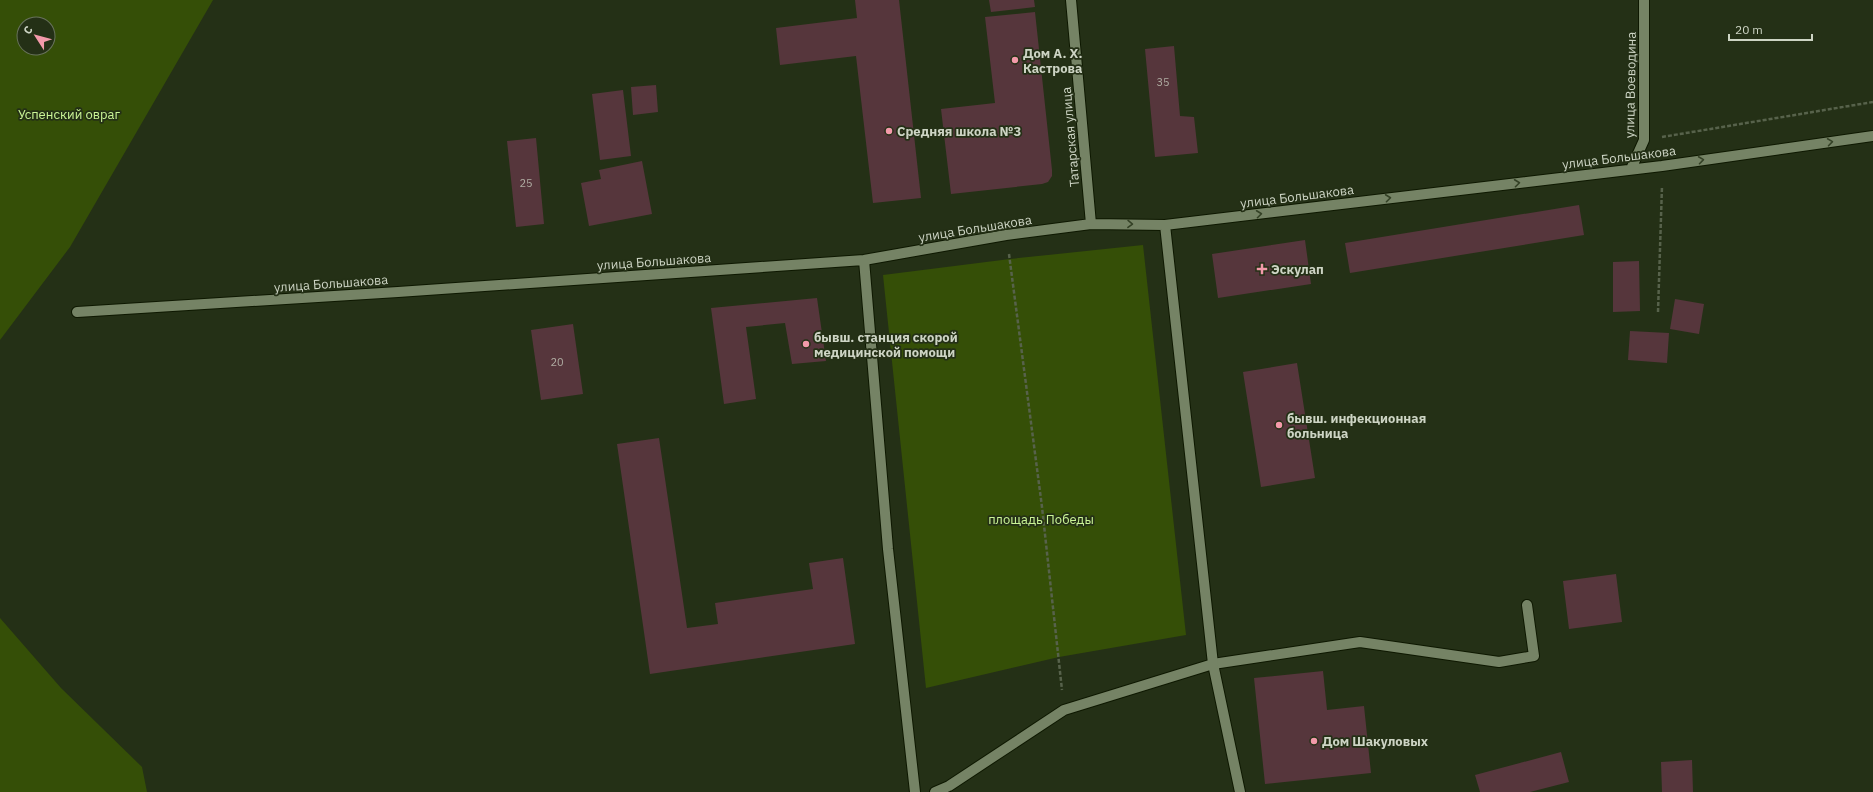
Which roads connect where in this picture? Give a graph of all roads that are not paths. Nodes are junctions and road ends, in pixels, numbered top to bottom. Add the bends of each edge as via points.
1 (1071, 0) edge
2 (1644, 0) edge
3 (1873, 136) edge
4 (1631, 169) junction
5 (1091, 224) junction
6 (1165, 225) junction
7 (864, 260) junction
8 (77, 312) dead end
9 (1527, 605) dead end
10 (1213, 664) junction
11 (915, 792) edge
12 (935, 792) edge
13 (1240, 792) edge

1 - 5 street, Татарская улица
2 - 4 street, улица Воеводина via 1644,140
4 -> 3 street, улица Большакова
6 -> 4 street, улица Большакова
5 -> 6 street, улица Большакова
5 - 7 street, улица Большакова
6 - 10 street
7 - 8 street, улица Большакова
7 - 11 street via 888,549
9 - 10 street via 1534,656 1500,662 1360,642
10 - 12 street via 1064,710 949,786
10 - 13 street

